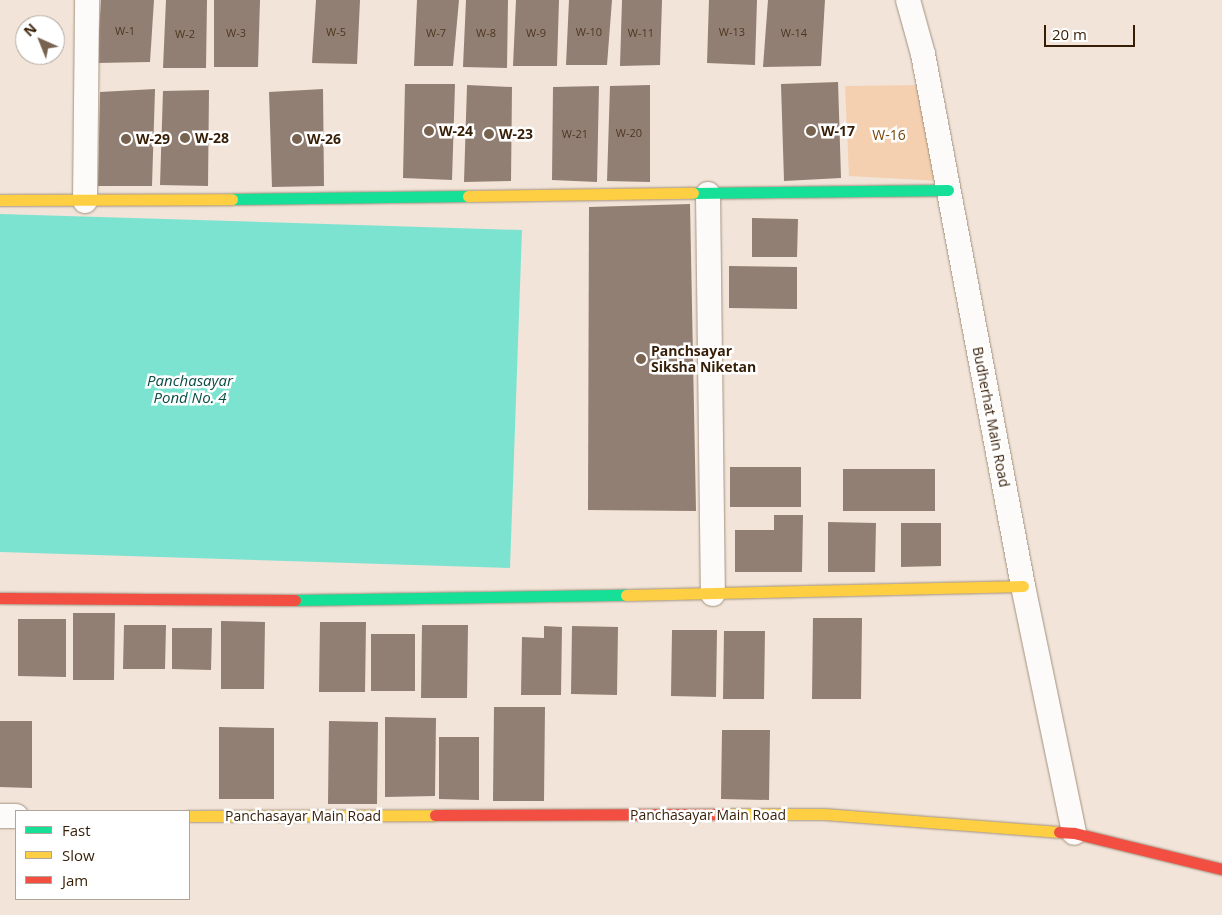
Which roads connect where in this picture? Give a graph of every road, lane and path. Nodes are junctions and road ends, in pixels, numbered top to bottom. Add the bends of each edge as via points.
1 (87, 0) edge
2 (908, 0) edge
3 (948, 190) junction
4 (708, 194) junction
5 (0, 200) edge
6 (85, 201) junction
7 (1023, 586) junction
8 (713, 594) junction
9 (0, 598) edge
10 (0, 816) edge
11 (15, 816) edge
12 (190, 816) edge
13 (1074, 833) junction
14 (1222, 869) edge

1 - 6 street
2 - 3 street, Budherhat Main Road via 923,54
3 - 4 street
3 - 7 street, Budherhat Main Road
4 - 6 street
4 - 8 street
5 - 6 street
7 - 8 street
7 - 13 street, Budherhat Main Road
8 - 9 street via 295,600
10 - 11 street
12 - 13 street, Panchasayar Main Road via 824,814
13 - 14 street, Panchasayar Main Road

